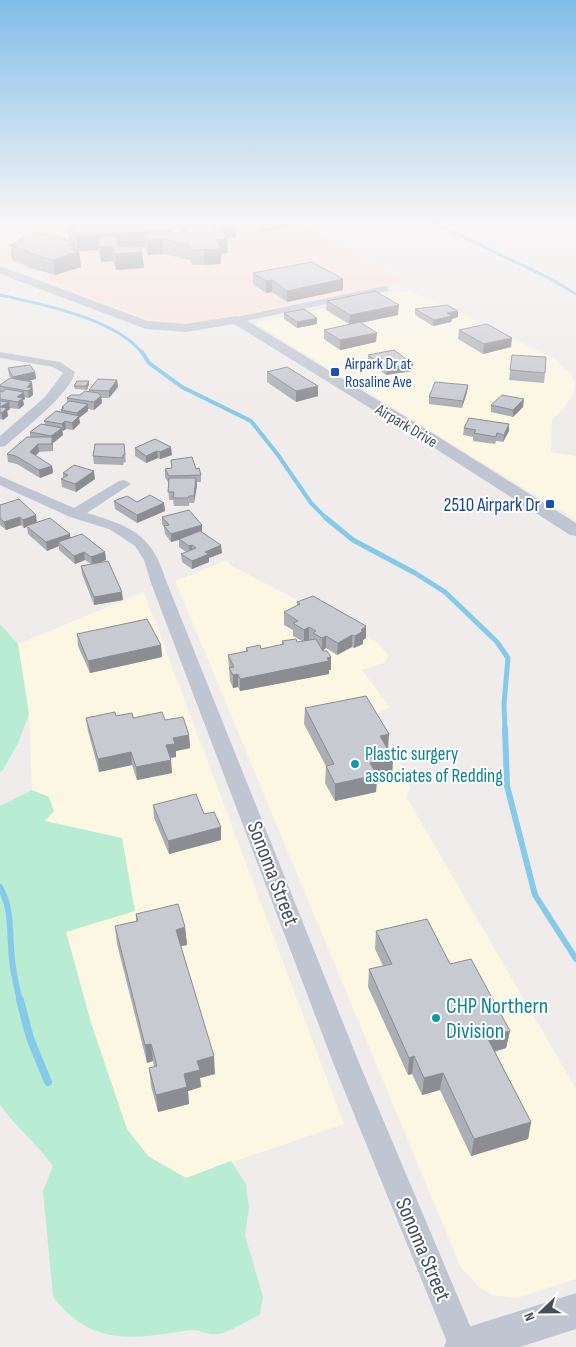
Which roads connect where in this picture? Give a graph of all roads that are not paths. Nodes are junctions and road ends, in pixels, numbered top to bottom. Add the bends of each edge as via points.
1 (45, 287) edge
2 (384, 288) dead end
3 (236, 320) junction
4 (192, 328) junction
5 (277, 346) junction
6 (0, 355) edge
7 (0, 443) edge
8 (0, 480) edge
9 (124, 484) dead end
10 (75, 514) junction
11 (576, 531) edge
12 (576, 1311) edge
13 (463, 1347) edge

1 - 4 street via 142,323
2 - 3 street
3 - 4 street
3 - 5 street, Airpark Drive
4 - 5 street
5 - 11 street, Airpark Drive
6 - 7 street via 56,364 69,372 49,400
8 - 10 street, Sonoma Street
9 - 10 street
10 - 13 street, Sonoma Street via 114,526 140,543 152,560 348,1065
12 - 13 street

